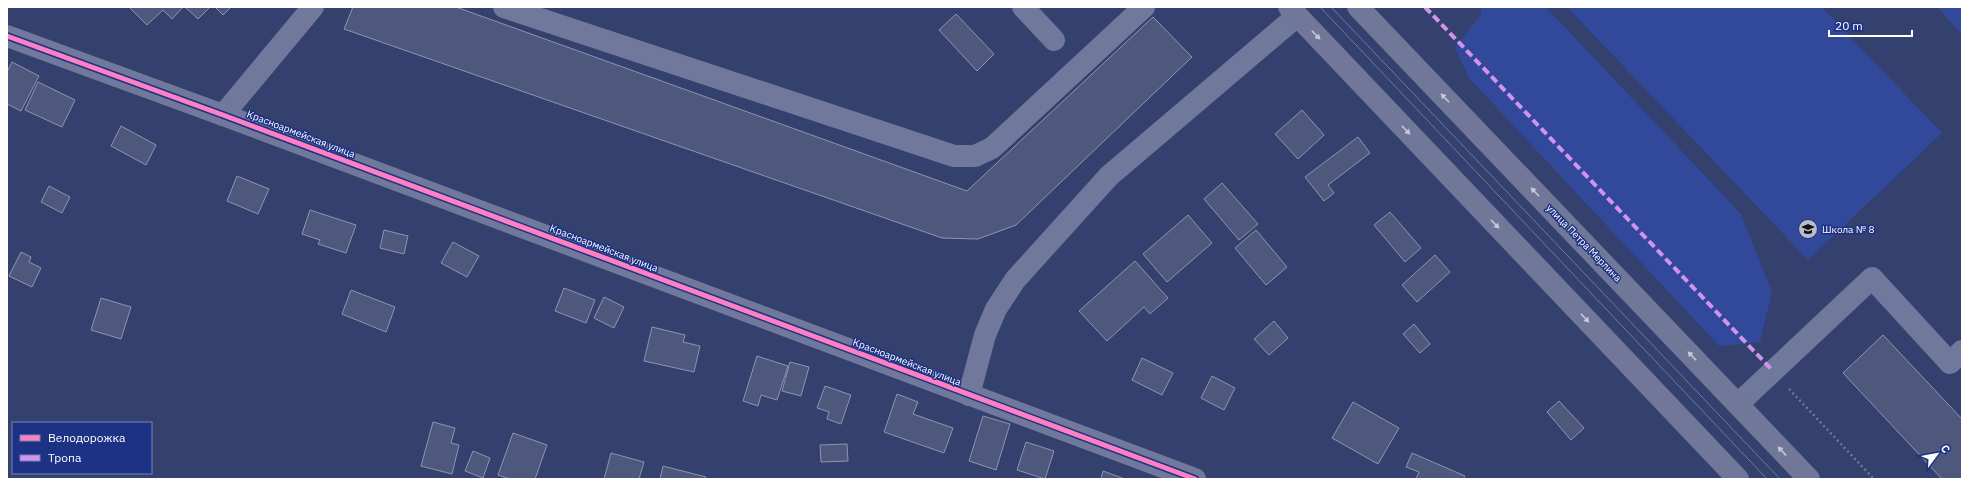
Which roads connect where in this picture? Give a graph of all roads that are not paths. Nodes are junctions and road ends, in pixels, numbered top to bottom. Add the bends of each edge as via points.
1 (313, 7) edge
2 (504, 7) edge
3 (1023, 7) edge
4 (1144, 7) edge
5 (1358, 7) edge
6 (1300, 10) edge
7 (7, 36) edge
8 (1054, 40) dead end
9 (223, 115) junction
10 (1958, 363) edge
11 (969, 395) junction
12 (1738, 404) junction
13 (1195, 479) edge
14 (1738, 479) edge
15 (1808, 479) edge

1 - 9 street
2 - 4 street via 954,156 975,156 992,148
3 - 8 street
12 -> 5 main road, улица Петра Мерлина
6 - 11 street via 1109,176 1014,280 996,309 985,335
6 -> 14 main road
7 - 9 street, Красноармейская улица
9 - 11 street, Красноармейская улица
10 - 12 street via 1872,278
11 - 13 street, Красноармейская улица
15 -> 12 main road, улица Петра Мерлина

